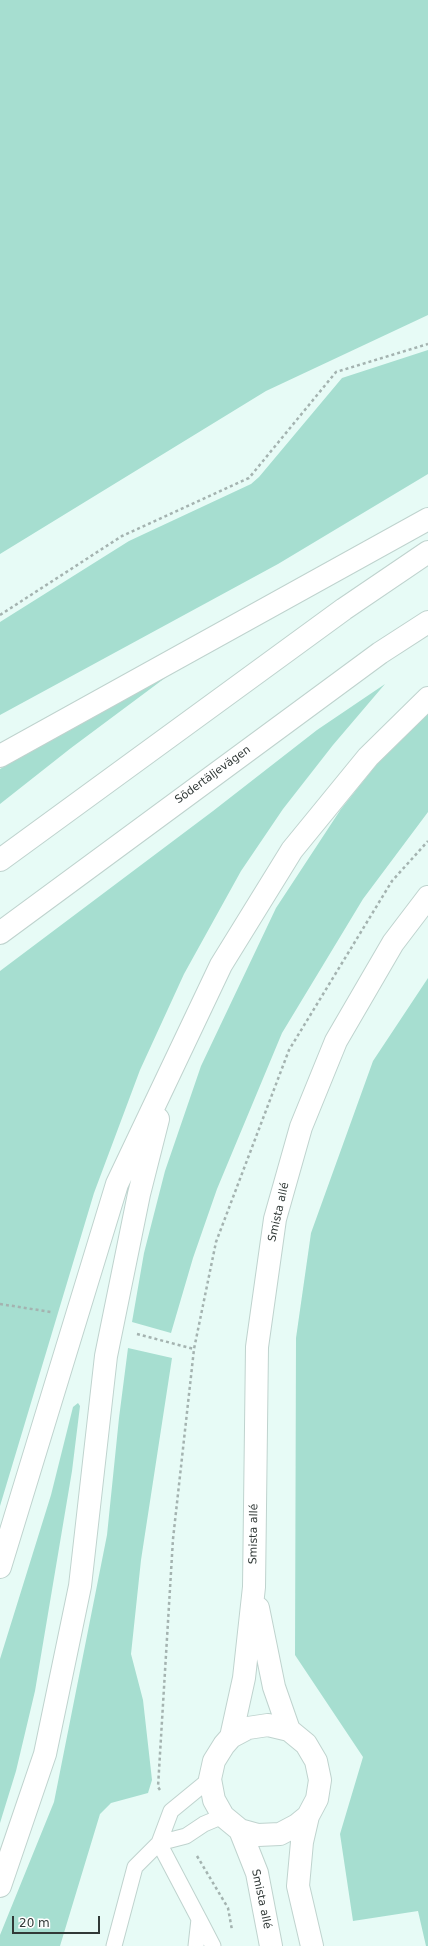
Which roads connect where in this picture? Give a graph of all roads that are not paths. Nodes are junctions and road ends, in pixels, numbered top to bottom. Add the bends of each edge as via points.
1 (428, 519) edge
2 (428, 552) edge
3 (428, 622) edge
4 (428, 698) edge
5 (0, 756) edge
6 (0, 860) edge
7 (428, 897) edge
8 (0, 932) edge
9 (172, 1065) junction
10 (0, 1567) edge
11 (254, 1587) junction
12 (289, 1730) junction
13 (231, 1737) junction
14 (210, 1779) junction
15 (223, 1816) junction
16 (308, 1816) junction
17 (240, 1830) junction
18 (159, 1843) junction
19 (0, 1886) edge
20 (199, 1919) junction
21 (114, 1946) edge
22 (196, 1946) edge
23 (213, 1946) edge
24 (271, 1946) edge
25 (312, 1946) edge

1 - 5 main road
2 - 6 main road via 344,609
3 - 8 main road, Södertäljevägen via 380,653
4 - 9 main road via 368,758 292,850 220,965
7 - 11 main road, Smista allé via 393,943 336,1041 301,1126 275,1219 256,1347
9 - 10 main road via 117,1184
9 - 19 main road via 139,1194 106,1356 80,1586 45,1754
11 - 12 main road, Smista allé via 274,1687
11 - 13 main road, Smista allé via 244,1678
12 - 13 main road, Smista allé via 268,1726 248,1728
12 - 16 main road, Smista allé via 306,1744 316,1761 320,1780 317,1799
13 - 14 main road, Smista allé via 214,1761
14 - 15 main road, Smista allé via 214,1800
14 - 18 lane via 172,1811
15 - 17 main road, Smista allé
15 - 18 lane via 186,1836
16 - 17 main road, Smista allé via 280,1834 258,1836
16 - 25 main road, Smista allé via 302,1842 298,1886
17 - 24 main road, Smista allé via 256,1873
18 - 20 lane
18 - 21 lane via 136,1867
20 - 22 lane
20 - 23 lane

